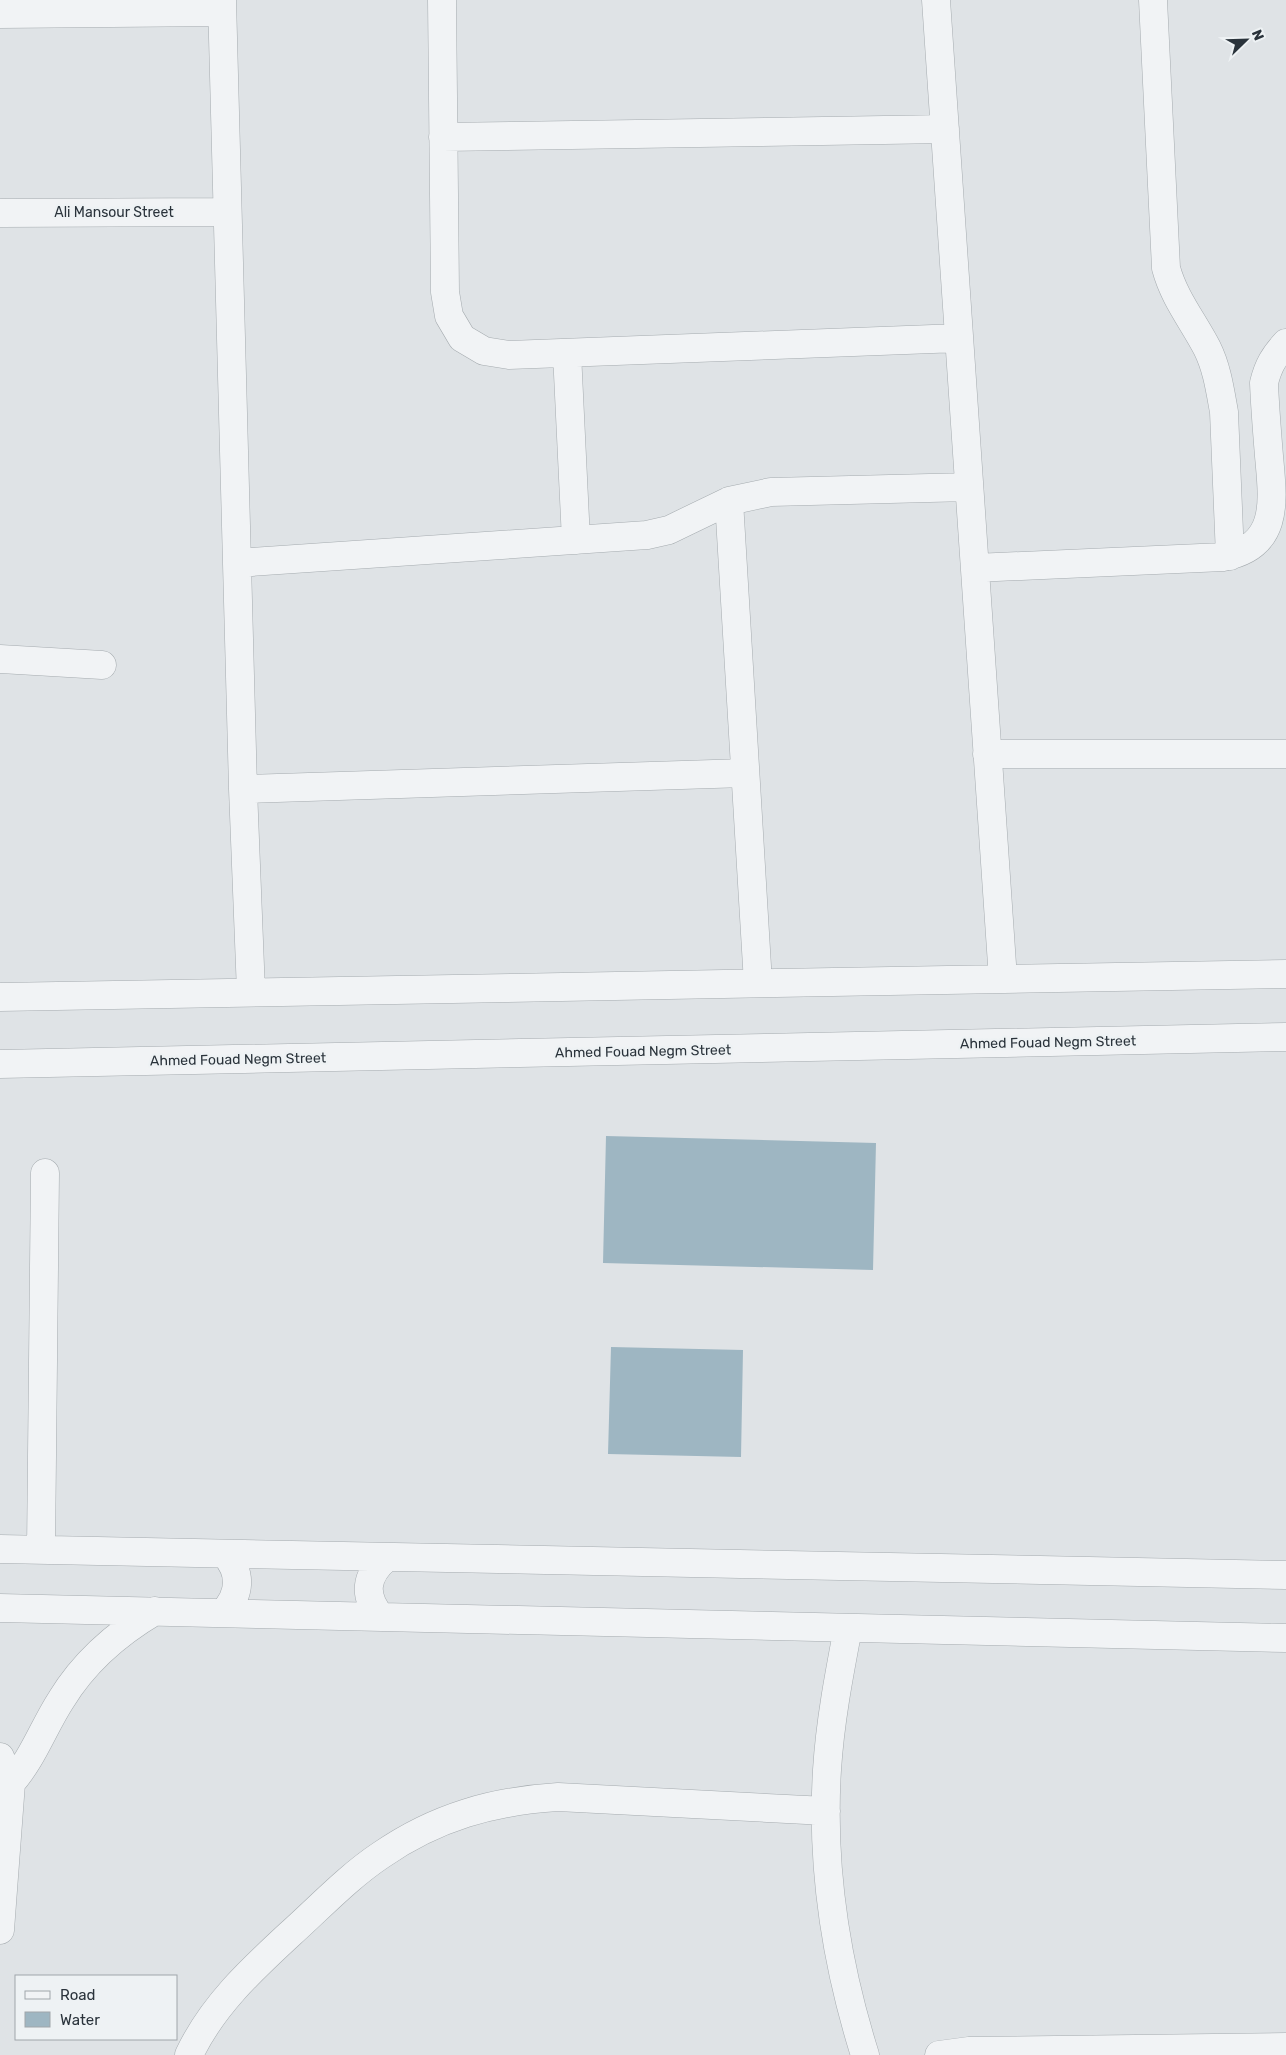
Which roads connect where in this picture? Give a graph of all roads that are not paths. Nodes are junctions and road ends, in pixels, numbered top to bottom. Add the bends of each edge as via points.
1 (442, 0) edge
2 (936, 0) edge
3 (1153, 0) edge
4 (111, 6) edge
5 (222, 6) edge
6 (0, 14) edge
7 (945, 129) junction
8 (443, 137) junction
9 (227, 212) junction
10 (0, 213) edge
11 (959, 338) junction
12 (1286, 343) edge
13 (567, 353) junction
14 (1279, 480) edge
15 (969, 487) junction
16 (729, 501) junction
17 (576, 540) junction
18 (1230, 556) junction
19 (237, 563) junction
20 (975, 568) junction
21 (0, 659) edge
22 (102, 665) dead end
23 (987, 754) junction
24 (1286, 754) edge
25 (745, 773) junction
26 (243, 789) junction
27 (1286, 974) edge
28 (1002, 979) junction
29 (758, 983) junction
30 (251, 992) junction
31 (0, 997) edge
32 (1286, 1037) edge
33 (0, 1064) edge
34 (45, 1173) dead end
35 (0, 1549) edge
36 (41, 1550) junction
37 (225, 1554) junction
38 (386, 1558) junction
39 (1286, 1575) edge
40 (0, 1608) edge
41 (155, 1611) junction
42 (223, 1613) junction
43 (381, 1616) junction
44 (848, 1628) junction
45 (1286, 1638) edge
46 (0, 1758) edge
47 (11, 1782) junction
48 (826, 1811) junction
49 (0, 1930) edge
50 (1286, 2047) edge
51 (189, 2055) edge
52 (865, 2055) edge
53 (939, 2055) edge

1 - 8 street
2 - 7 street
3 - 18 street via 1166,268 1177,300 1208,350 1221,391
4 - 5 street
4 - 6 street
5 - 9 street
7 - 8 street
7 - 11 street
8 - 13 street via 445,292 449,316 462,338 484,351 509,355
9 - 10 street, Ali Mansour Street
9 - 19 street
11 - 13 street
11 - 15 street
12 - 14 street via 1268,367 1264,383
13 - 17 street
14 - 18 street via 1266,528 1251,546
15 - 16 street via 771,492
15 - 20 street
16 - 17 street via 669,530 647,535
16 - 25 street
17 - 19 street
18 - 20 street
19 - 26 street
20 - 23 street
21 - 22 street
23 - 24 street
23 - 28 street
25 - 26 street
25 - 29 street
26 - 30 street
27 - 28 street
28 - 29 street
29 - 30 street
30 - 31 street
32 - 33 street, Ahmed Fouad Negm Street
34 - 36 street
35 - 36 street
36 - 37 street
37 - 38 street
37 - 42 street via 233,1562 238,1584 231,1605
38 - 39 street
38 - 43 street via 371,1575 368,1586 373,1608
40 - 41 street
41 - 42 street
41 - 47 street via 111,1641 86,1666 60,1701 32,1756
42 - 43 street
43 - 44 street
44 - 45 street
44 - 48 street via 830,1731
46 - 47 street
47 - 49 street
48 - 51 street via 558,1797 496,1804 450,1818 381,1855 335,1893 230,1992 210,2018
48 - 52 street via 827,1865 833,1918 842,1970
50 - 53 street via 969,2051

